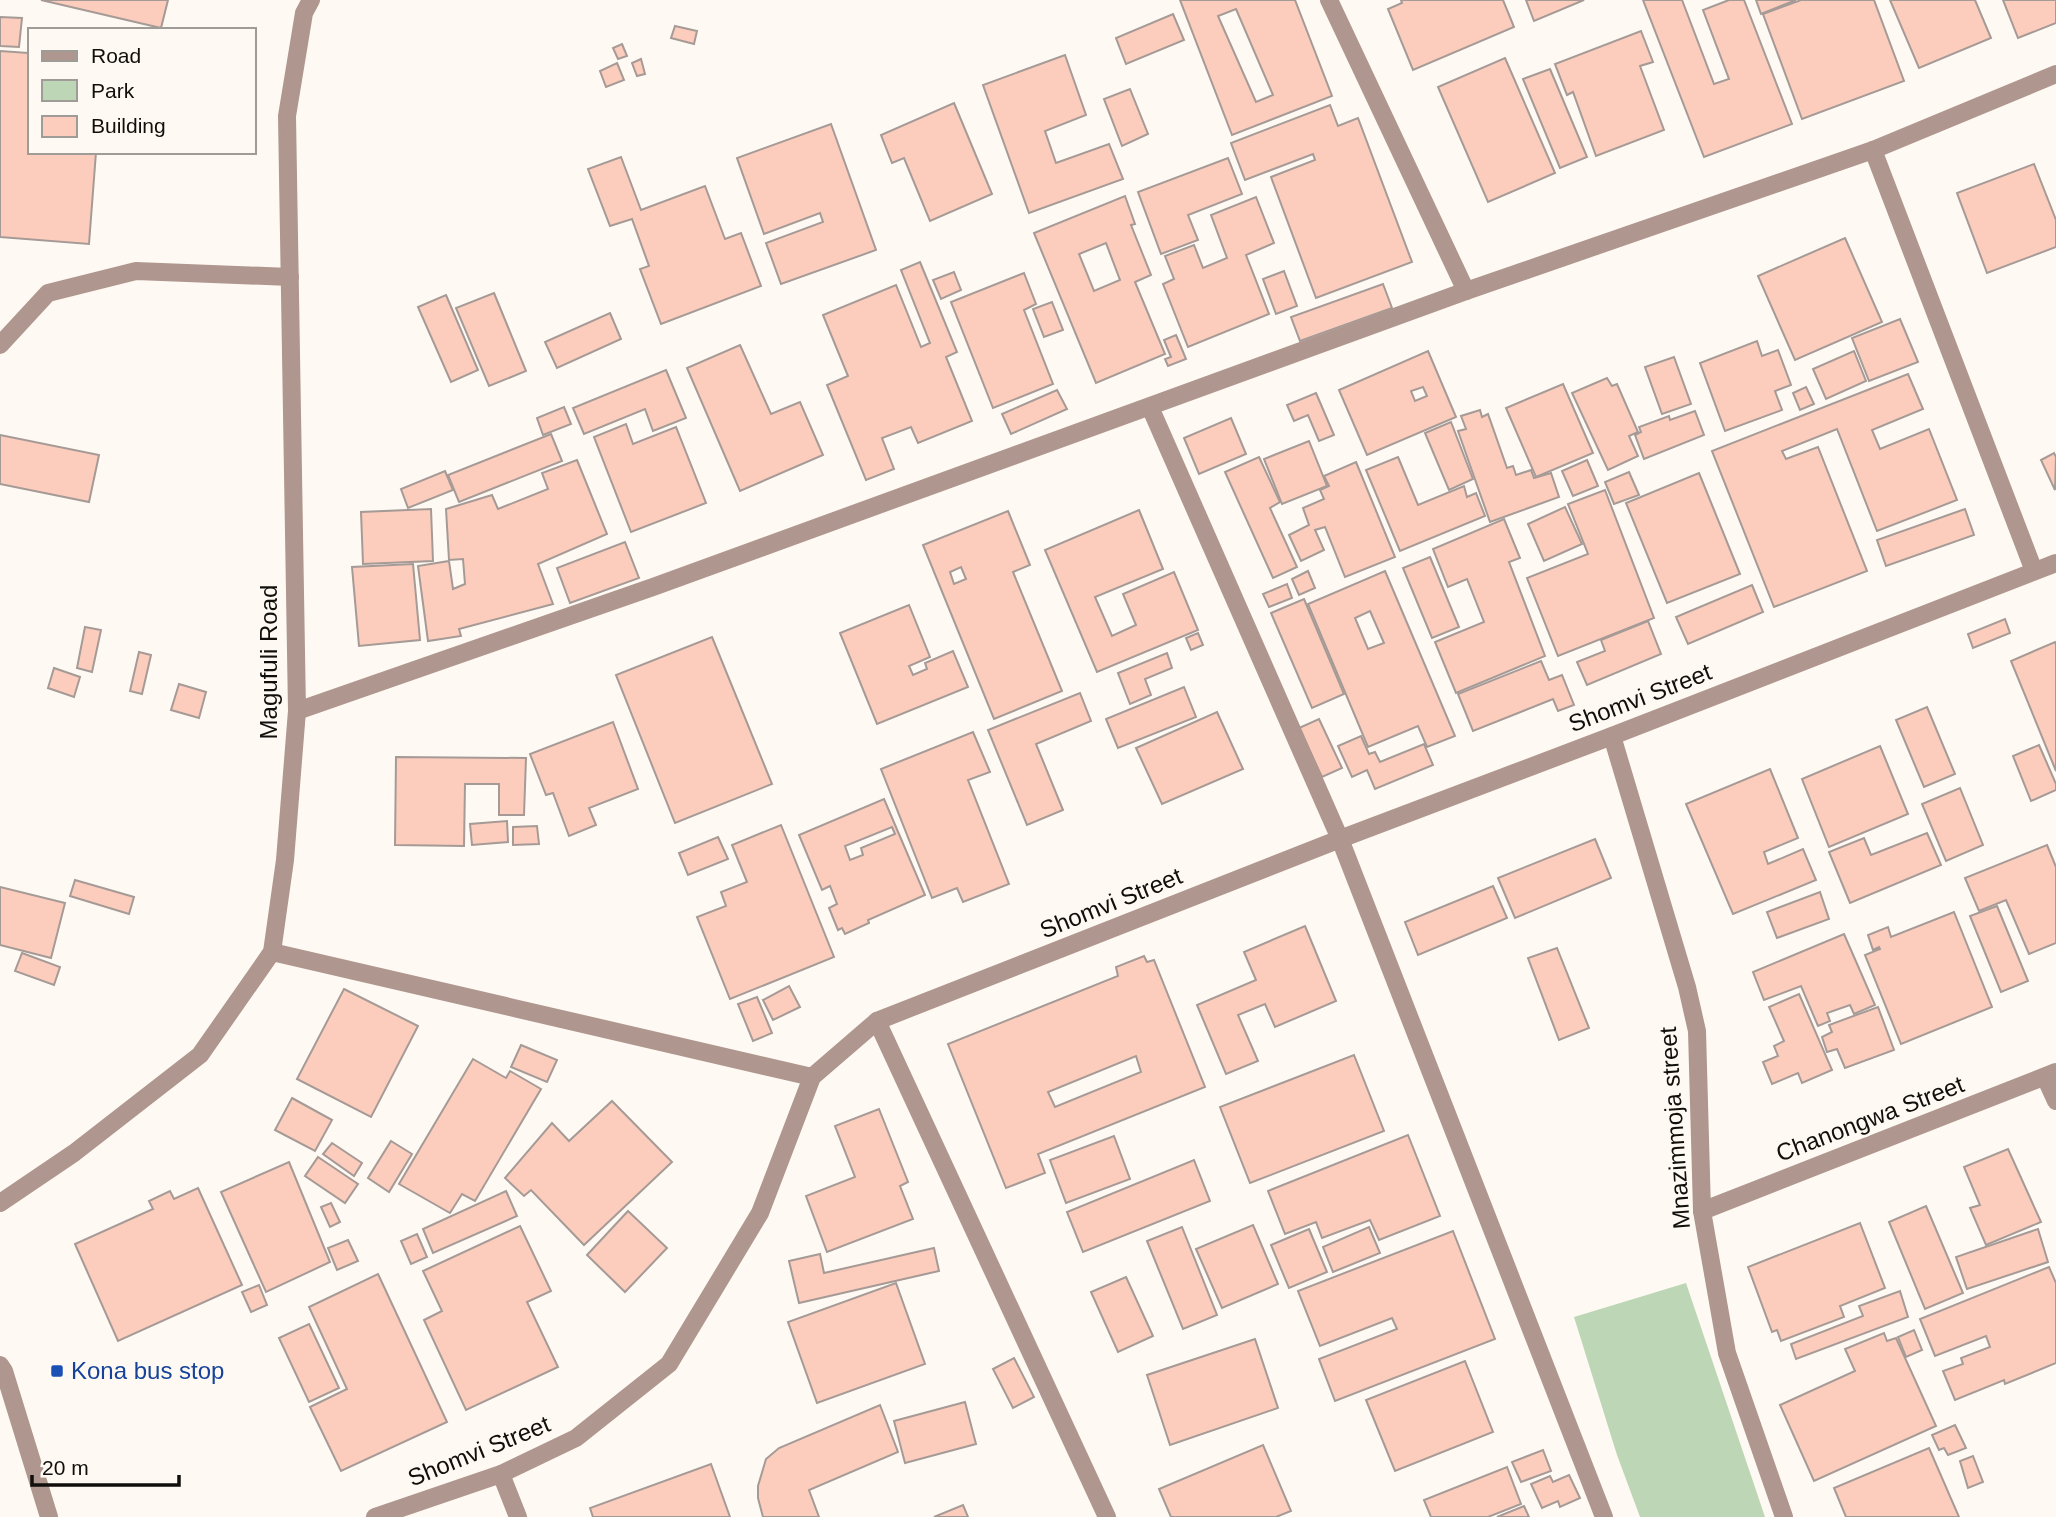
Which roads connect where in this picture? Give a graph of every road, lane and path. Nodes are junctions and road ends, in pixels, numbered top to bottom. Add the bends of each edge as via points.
1 (311, 0) edge
2 (1329, 0) edge
3 (2056, 74) edge
4 (1872, 150) junction
5 (290, 277) junction
6 (1466, 291) junction
7 (0, 345) edge
8 (1150, 407) junction
9 (2056, 562) edge
10 (2034, 571) junction
11 (297, 711) junction
12 (1612, 736) junction
13 (1340, 839) junction
14 (272, 952) junction
15 (877, 1021) junction
16 (2051, 1074) edge
17 (812, 1077) junction
18 (2056, 1101) edge
19 (0, 1203) edge
20 (1702, 1211) junction
21 (0, 1365) edge
22 (501, 1474) junction
23 (50, 1517) edge
24 (375, 1517) edge
25 (518, 1517) edge
26 (1107, 1517) edge
27 (1604, 1517) edge
28 (1784, 1517) edge

1 - 5 street, Magufuli Road via 304,13 287,116
2 - 6 street
3 - 4 street
4 - 6 street
4 - 10 street
5 - 7 street via 136,271 48,293
5 - 11 street, Magufuli Road
6 - 8 street
8 - 11 street
8 - 13 street
9 - 10 street, Shomvi Street
10 - 12 street, Shomvi Street
11 - 14 street, Magufuli Road
12 - 13 street, Shomvi Street
12 - 20 street, Mnazimmoja street via 1697,1031
13 - 15 street, Shomvi Street
13 - 27 street
14 - 17 street
14 - 19 street, Magufuli Road via 200,1055 74,1153
15 - 17 street, Shomvi Street
15 - 26 street
16 - 18 street
16 - 20 street, Chanongwa Street
17 - 22 street, Shomvi Street via 760,1213 669,1364 576,1438
20 - 28 street, Mnazimmoja street via 1727,1353
21 - 23 street
22 - 24 street, Shomvi Street
22 - 25 street

